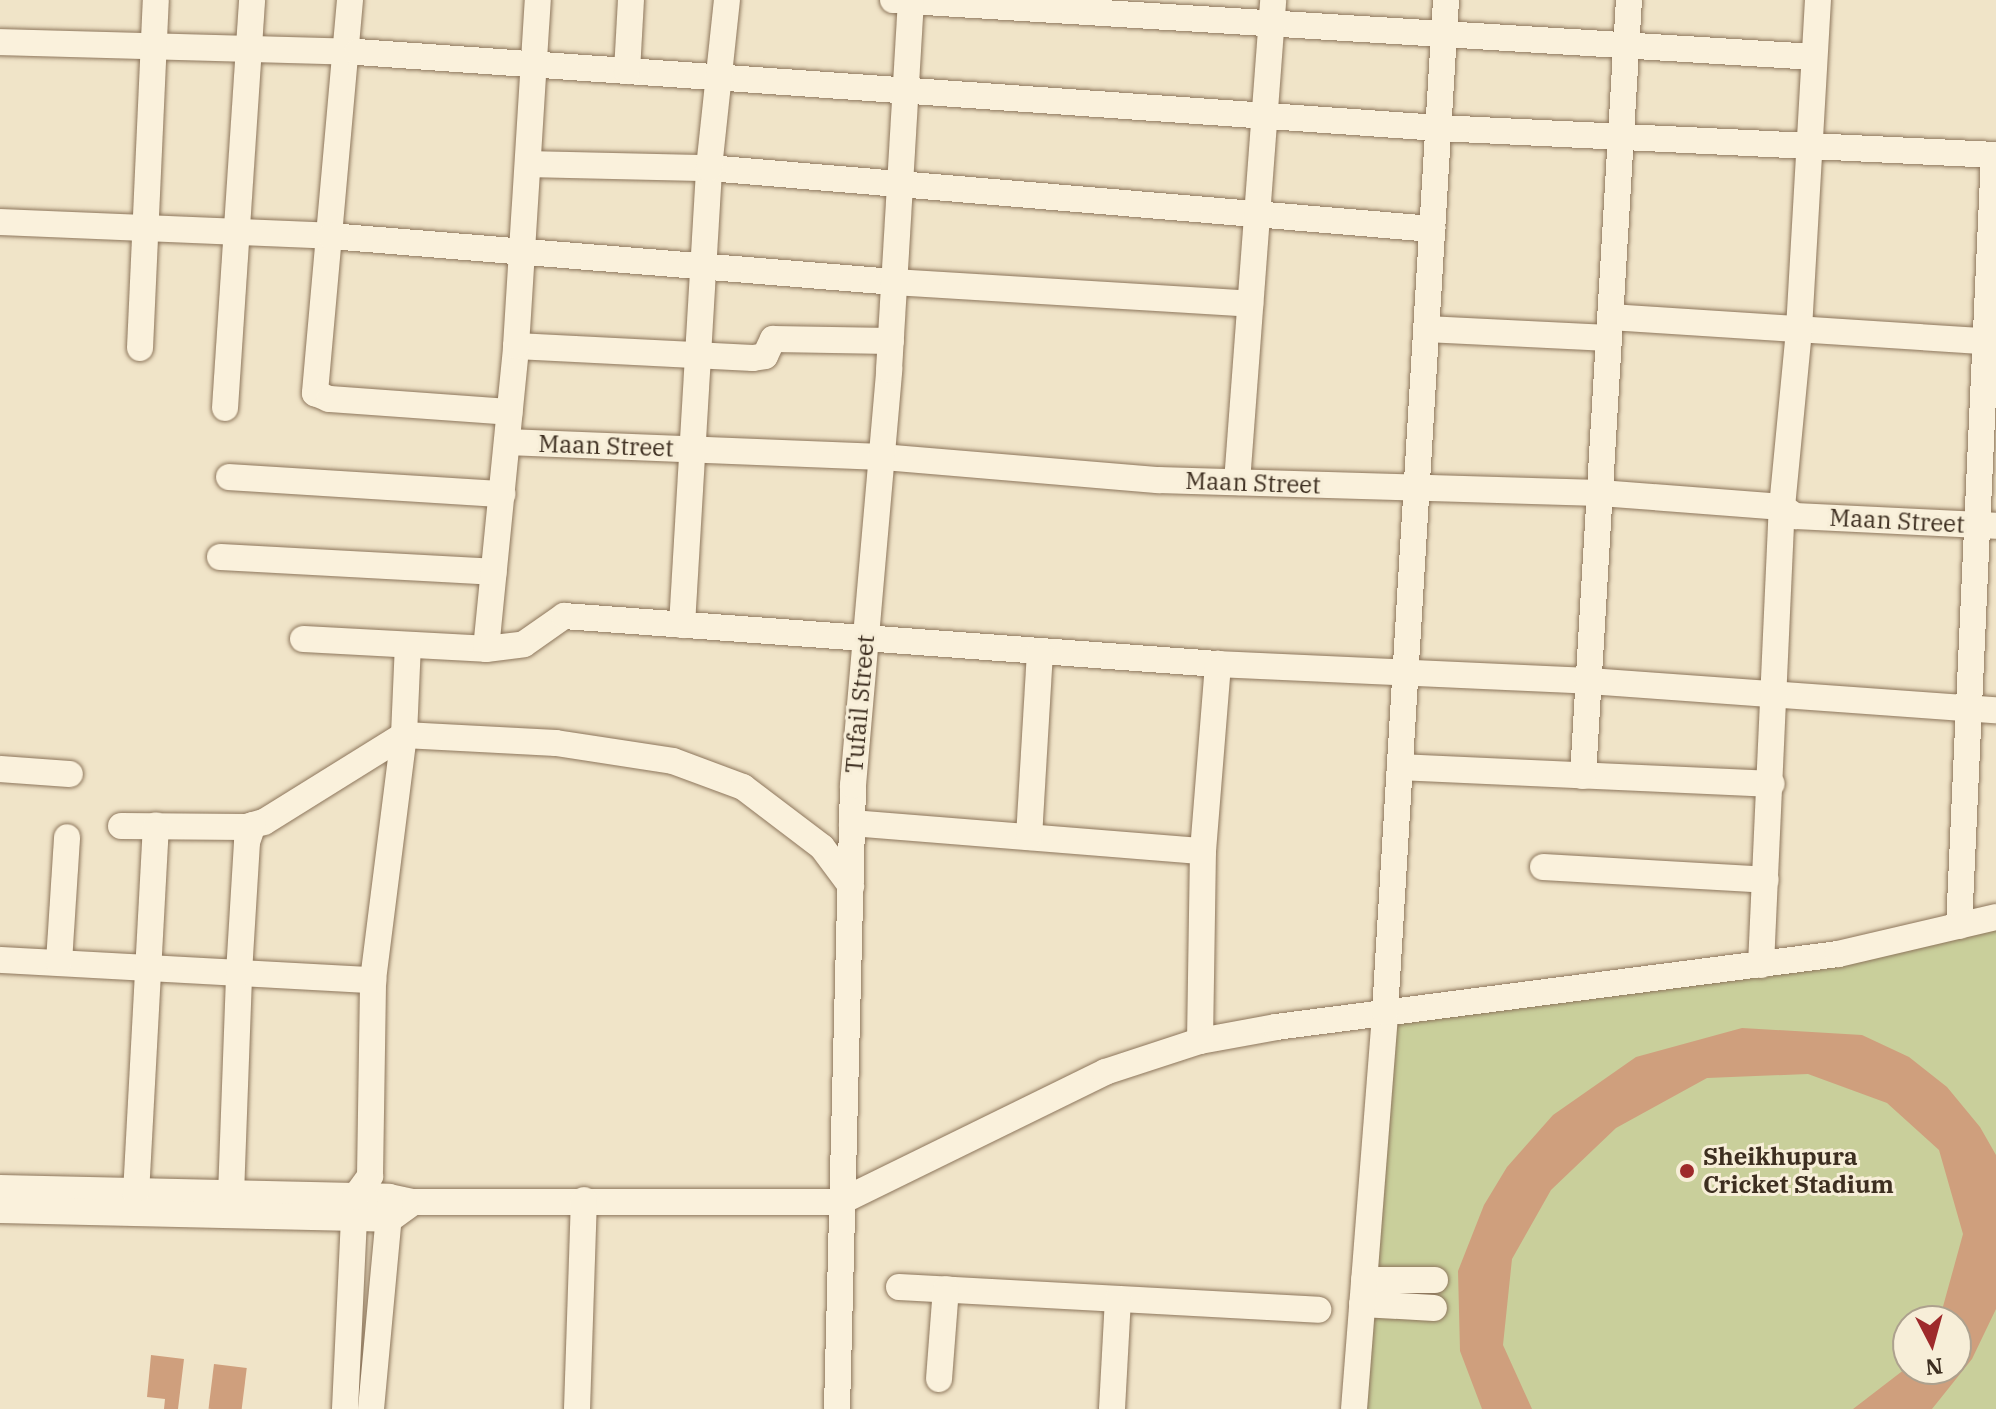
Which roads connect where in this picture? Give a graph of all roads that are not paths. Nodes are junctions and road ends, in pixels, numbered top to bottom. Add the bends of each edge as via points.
1 (156, 0) edge
2 (252, 0) edge
3 (350, 0) edge
4 (538, 0) edge
5 (631, 0) edge
6 (727, 0) edge
7 (893, 0) edge
8 (911, 0) edge
9 (1446, 0) edge
10 (1629, 0) edge
11 (1818, 0) edge
12 (1272, 12) edge
13 (1444, 34) junction
14 (0, 42) edge
15 (1626, 45) junction
16 (153, 49) junction
17 (248, 50) junction
18 (345, 52) junction
19 (1814, 57) junction
20 (534, 65) junction
21 (627, 71) junction
22 (721, 78) junction
23 (906, 91) junction
24 (1264, 116) junction
25 (1438, 128) junction
26 (1620, 137) junction
27 (1810, 146) junction
28 (1995, 155) edge
29 (528, 164) junction
30 (709, 168) junction
31 (900, 183) junction
32 (1257, 211) junction
33 (0, 222) edge
34 (145, 229) junction
35 (1432, 229) junction
36 (239, 232) junction
37 (330, 236) junction
38 (523, 249) junction
39 (704, 265) junction
40 (894, 282) junction
41 (1250, 304) junction
42 (1609, 327) junction
43 (1426, 329) junction
44 (1799, 329) junction
45 (891, 341) junction
46 (1990, 341) edge
47 (516, 346) junction
48 (140, 348) dead end
49 (699, 356) junction
50 (225, 408) dead end
51 (510, 412) junction
52 (507, 442) junction
53 (693, 449) junction
54 (882, 457) junction
55 (229, 477) dead end
56 (1237, 482) junction
57 (1417, 486) junction
58 (1600, 493) junction
59 (502, 494) junction
60 (1782, 507) junction
61 (1987, 525) edge
62 (220, 557) dead end
63 (494, 572) junction
64 (682, 625) junction
65 (866, 638) junction
66 (303, 639) dead end
67 (408, 645) junction
68 (486, 649) junction
69 (1040, 651) junction
70 (1218, 664) junction
71 (1406, 674) junction
72 (1588, 681) junction
73 (1777, 694) junction
74 (1969, 708) junction
75 (1996, 710) edge
76 (404, 735) junction
77 (1400, 767) junction
78 (0, 769) edge
79 (70, 774) dead end
80 (1583, 776) junction
81 (1772, 784) junction
82 (852, 823) junction
83 (253, 825) junction
84 (121, 826) dead end
85 (156, 826) junction
86 (67, 837) dead end
87 (1029, 837) junction
88 (1203, 851) junction
89 (1543, 867) dead end
90 (1766, 880) junction
91 (851, 886) junction
92 (1996, 917) edge
93 (1959, 926) junction
94 (0, 960) edge
95 (59, 962) junction
96 (1761, 965) junction
97 (146, 967) junction
98 (239, 973) junction
99 (373, 980) junction
100 (1385, 1012) junction
101 (1200, 1041) junction
102 (370, 1176) junction
103 (0, 1188) edge
104 (136, 1194) junction
105 (231, 1195) junction
106 (584, 1200) junction
107 (844, 1200) junction
108 (398, 1206) junction
109 (354, 1208) junction
110 (0, 1210) edge
111 (1435, 1280) dead end
112 (899, 1287) dead end
113 (946, 1289) junction
114 (1363, 1292) junction
115 (1118, 1299) junction
116 (1434, 1308) dead end
117 (1318, 1310) dead end
118 (939, 1379) dead end
119 (345, 1409) edge
120 (371, 1409) edge
121 (577, 1409) edge
122 (837, 1409) edge
123 (1112, 1409) edge
124 (1354, 1409) edge

1 - 16 street
2 - 17 street
3 - 18 street
4 - 20 street
5 - 21 street
6 - 22 street
7 - 8 street
8 - 12 street
8 - 23 street, Tufail Street
9 - 13 street
10 - 15 street
11 - 19 street
12 - 13 street
12 - 24 street
13 - 15 street
13 - 25 street
14 - 16 street
15 - 19 street
15 - 26 street
16 - 17 street
16 - 34 street
17 - 18 street
17 - 36 street
18 - 20 street
18 - 37 street
19 - 27 street
20 - 21 street
20 - 29 street
21 - 22 street
22 - 23 street
22 - 30 street
23 - 24 street
23 - 31 street, Tufail Street
24 - 25 street
24 - 32 street
25 - 26 street
25 - 35 street
26 - 27 street
26 - 42 street
27 - 28 street
27 - 44 street
28 - 46 street
29 - 30 street
29 - 38 street
30 - 31 street
30 - 39 street
31 - 32 street
31 - 40 street, Tufail Street
32 - 35 street
32 - 41 street
33 - 34 street
34 - 36 street
34 - 48 street
35 - 43 street
36 - 37 street
36 - 50 street
37 - 38 street
37 - 51 street via 317,397
38 - 39 street
38 - 47 street
39 - 40 street
39 - 49 street
40 - 41 street
40 - 45 street, Tufail Street
41 - 56 street
42 - 43 street
42 - 44 street
42 - 58 street
43 - 57 street
44 - 46 street
44 - 60 street
45 - 49 street via 773,339 761,358
45 - 54 street, Tufail Street
46 - 61 street
47 - 49 street
47 - 51 street
49 - 53 street
51 - 52 street
52 - 53 street, Maan Street
52 - 59 street
53 - 54 street, Maan Street
53 - 64 street
54 - 56 street, Maan Street
54 - 65 street, Tufail Street
55 - 59 street
56 - 57 street, Maan Street
57 - 58 street, Maan Street
57 - 71 street
58 - 60 street, Maan Street
58 - 72 street
59 - 63 street
60 - 61 street, Maan Street via 1795,516
60 - 73 street
61 - 74 street
62 - 63 street
63 - 68 street
64 - 65 street
64 - 68 street via 564,616 524,644
65 - 69 street
65 - 82 street, Tufail Street
66 - 67 street
67 - 68 street
67 - 76 street
69 - 70 street
69 - 87 street
70 - 71 street
70 - 88 street
71 - 72 street
71 - 77 street
72 - 73 street
72 - 80 street
73 - 74 street
73 - 81 street
74 - 75 street
74 - 93 street
76 - 83 street
76 - 91 street via 556,743 709,770 743,787 822,847
76 - 99 street
77 - 80 street
77 - 100 street
78 - 79 street
80 - 81 street
81 - 90 street
82 - 87 street
82 - 91 street, Tufail Street
83 - 85 street
83 - 98 street via 247,842
84 - 85 street
85 - 97 street
86 - 95 street
87 - 88 street
88 - 101 street
89 - 90 street
90 - 96 street
91 - 107 street, Tufail Street
92 - 93 street
93 - 96 street via 1893,944
94 - 95 street
95 - 97 street
96 - 100 street
97 - 98 street
97 - 104 street
98 - 99 street
98 - 105 street
99 - 102 street
100 - 101 street
100 - 114 street
101 - 107 street via 1105,1072
102 - 108 street
102 - 109 street
103 - 104 street
104 - 105 street
105 - 109 street
106 - 107 street
106 - 108 street
106 - 121 street
107 - 122 street, Tufail Street
108 - 109 street
108 - 120 street
109 - 110 street
109 - 119 street
111 - 114 street
112 - 113 street
113 - 115 street
113 - 118 street
114 - 116 street
114 - 124 street
115 - 117 street
115 - 123 street

